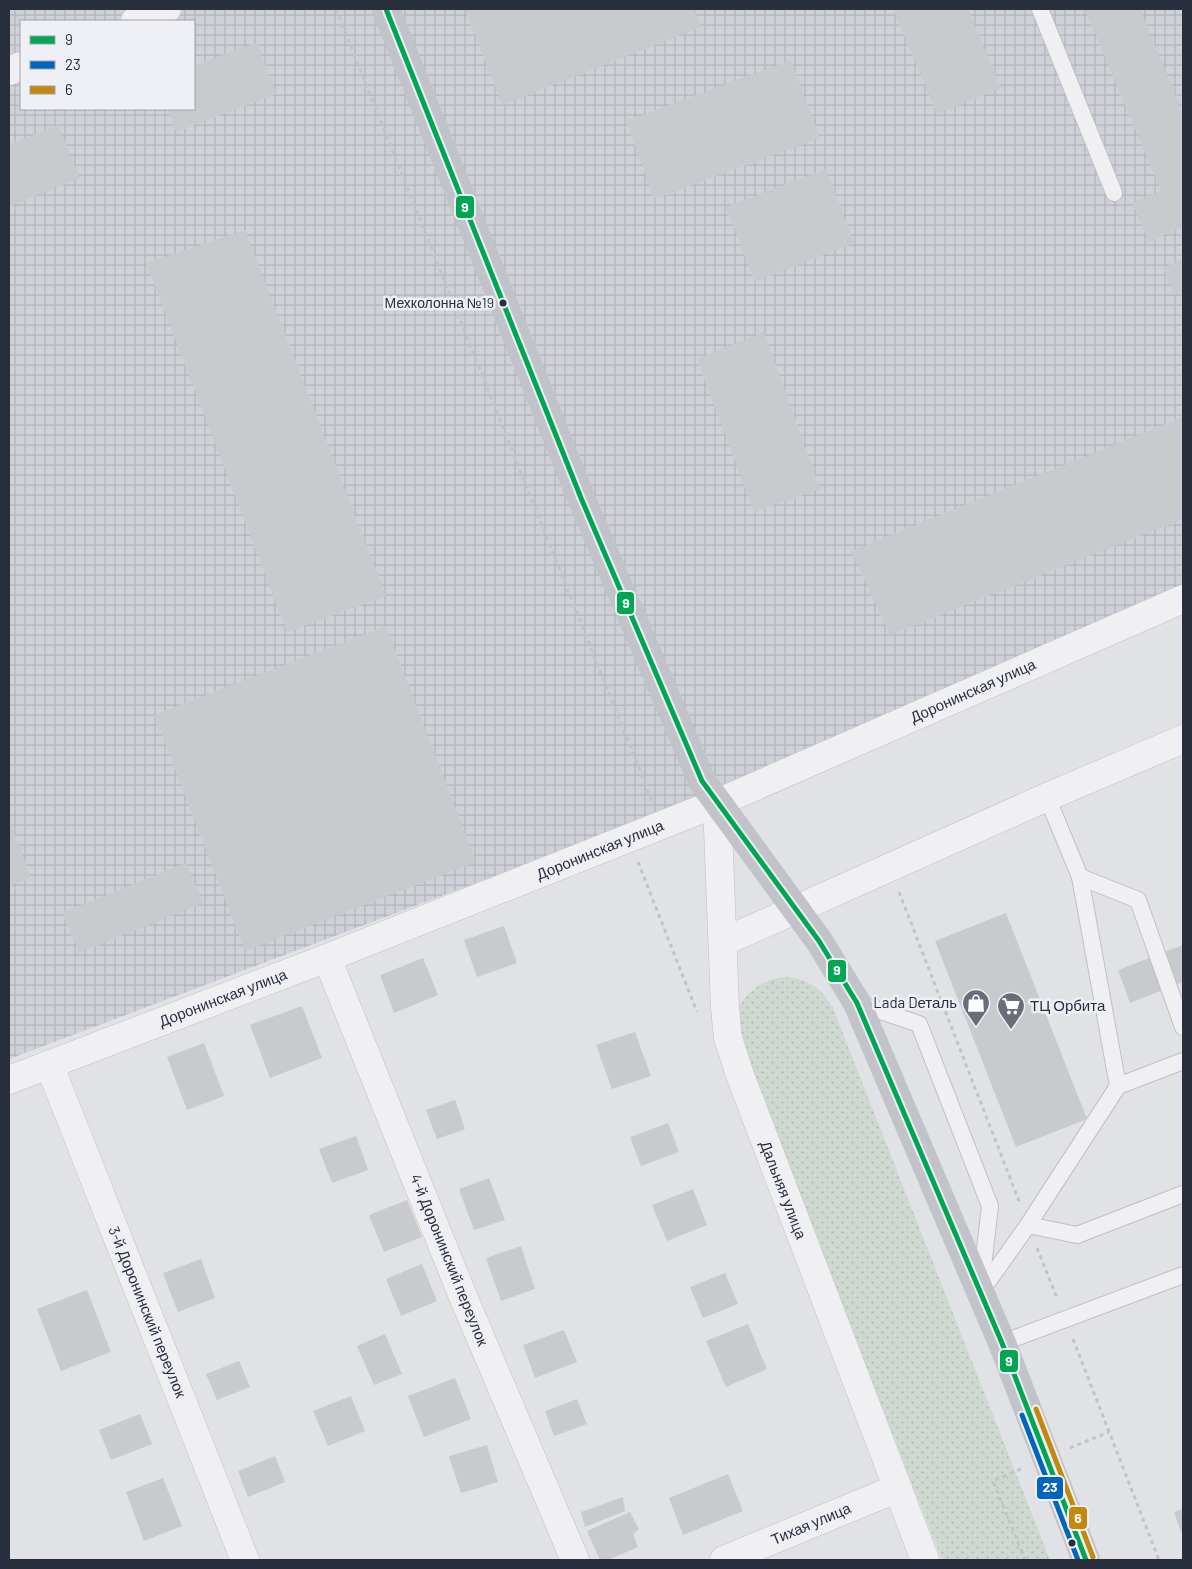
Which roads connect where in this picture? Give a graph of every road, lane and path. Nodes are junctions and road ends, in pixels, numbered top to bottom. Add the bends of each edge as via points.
1 (167, 9) edge
2 (336, 9) edge
3 (386, 9) edge
4 (1040, 9) edge
5 (138, 20) edge
6 (1114, 193) dead end
7 (1183, 599) edge
8 (1183, 739) edge
9 (1047, 797) junction
10 (717, 803) junction
11 (645, 832) junction
12 (1080, 877) junction
13 (796, 910) junction
14 (722, 942) junction
15 (327, 958) junction
16 (857, 1003) junction
17 (1183, 1027) edge
18 (1183, 1061) edge
19 (49, 1064) junction
20 (9, 1080) edge
21 (1118, 1086) junction
22 (1183, 1194) edge
23 (1028, 1225) junction
24 (1183, 1275) edge
25 (980, 1291) junction
26 (1002, 1343) junction
27 (898, 1488) junction
28 (245, 1560) edge
29 (575, 1560) edge
30 (724, 1560) edge
31 (925, 1560) edge
32 (1086, 1560) edge

1 - 5 street
2 - 11 path via 653,804
3 - 10 street via 581,498 702,781
4 - 6 lane
7 - 10 street, Доронинская улица
8 - 9 street
9 - 12 lane
9 - 13 street
10 - 11 street, Доронинская улица
10 - 13 street
10 - 14 street, Дальняя улица
11 - 15 street, Доронинская улица
12 - 17 lane via 1138,900
12 - 21 lane
13 - 14 street
13 - 16 street via 820,941
14 - 27 street, Дальняя улица via 728,1038 740,1076
15 - 19 street, Доронинская улица
15 - 29 street, 4-й Доронинский переулок via 462,1294
16 - 25 street
16 - 25 lane via 919,1024 990,1206
18 - 21 lane
19 - 20 street, Доронинская улица
19 - 28 street, 3-й Доронинский переулок
21 - 23 lane
22 - 23 lane via 1078,1235
23 - 25 lane
24 - 26 lane
25 - 26 street
26 - 32 street
27 - 30 street, Тихая улица
27 - 31 street, Дальняя улица

